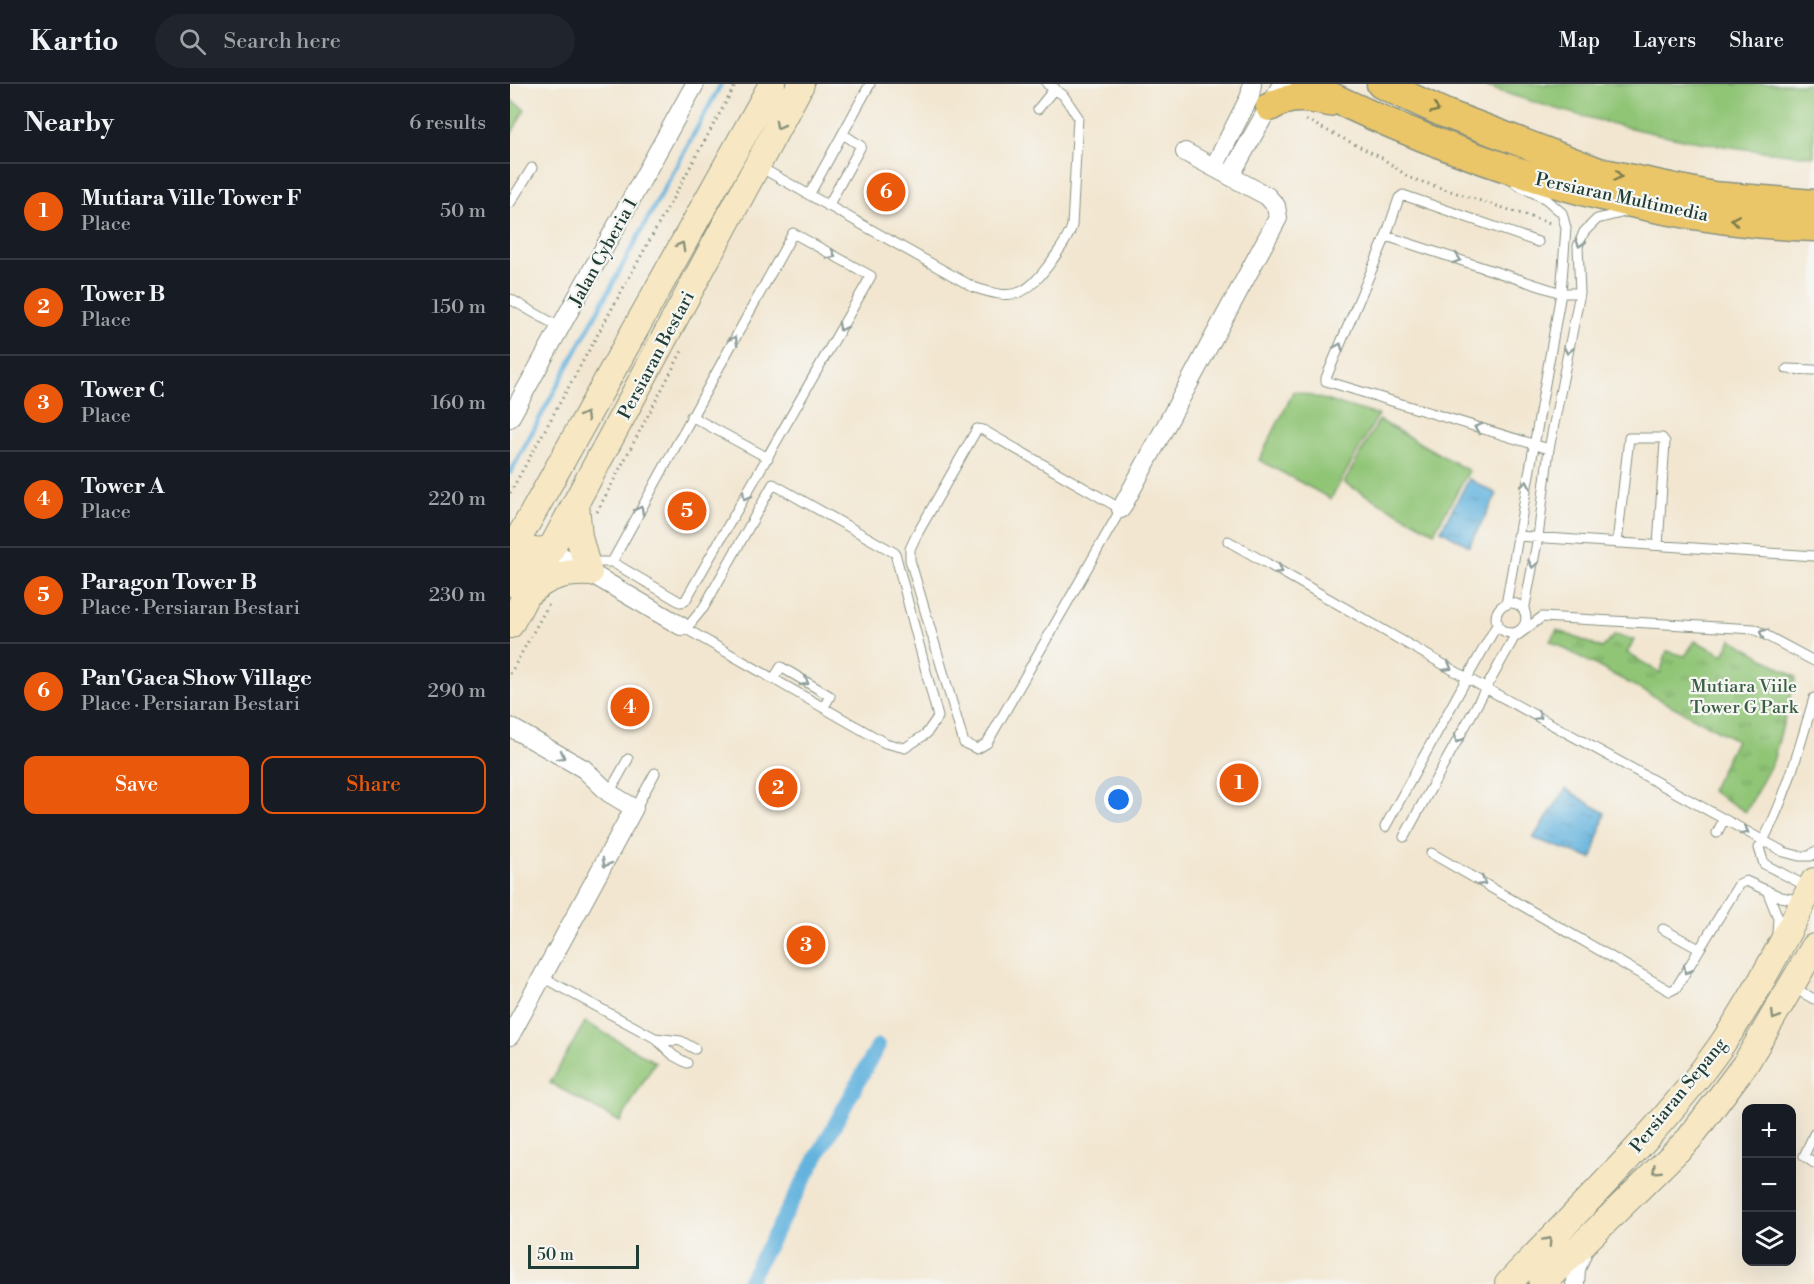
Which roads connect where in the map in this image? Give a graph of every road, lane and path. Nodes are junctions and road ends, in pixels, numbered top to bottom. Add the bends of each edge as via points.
1 (695, 84) edge
2 (735, 84) edge
3 (772, 84) edge
4 (801, 84) edge
5 (870, 84) edge
6 (1252, 84) edge
7 (1305, 84) edge
8 (1382, 84) edge
9 (1051, 86) edge
10 (1276, 95) edge
11 (1345, 105) junction
12 (1038, 109) dead end
13 (1300, 117) dead end
14 (1237, 124) junction
15 (843, 134) junction
16 (1252, 138) junction
17 (1478, 156) junction
18 (758, 166) junction
19 (532, 168) dead end
20 (1222, 172) junction
21 (1258, 191) junction
22 (809, 195) junction
23 (510, 203) edge
24 (1814, 204) edge
25 (828, 206) junction
26 (1687, 212) junction
27 (1774, 226) junction
28 (1814, 227) edge
29 (1566, 228) junction
30 (1386, 236) junction
31 (1814, 236) edge
32 (1538, 242) dead end
33 (1561, 293) junction
34 (1580, 293) junction
35 (510, 299) edge
36 (561, 328) junction
37 (1787, 369) dead end
38 (1814, 370) edge
39 (691, 416) junction
40 (510, 418) edge
41 (1533, 445) junction
42 (1550, 449) junction
43 (768, 458) junction
44 (556, 467) junction
45 (510, 493) edge
46 (576, 504) junction
47 (1121, 509) junction
48 (1516, 536) junction
49 (1538, 537) junction
50 (1228, 541) dead end
51 (1617, 543) junction
52 (1658, 545) junction
53 (551, 550) junction
54 (510, 554) edge
55 (1814, 556) edge
56 (596, 565) junction
57 (561, 574) junction
58 (641, 580) junction
59 (518, 590) edge
60 (631, 598) junction
61 (1506, 605) junction
62 (1524, 611) junction
63 (1498, 623) junction
64 (510, 625) edge
65 (681, 626) junction
66 (1516, 635) junction
67 (1814, 661) edge
68 (510, 674) edge
69 (1467, 678) junction
70 (1486, 688) junction
71 (1814, 698) edge
72 (510, 727) edge
73 (628, 759) dead end
74 (655, 773) dead end
75 (609, 793) junction
76 (634, 811) junction
77 (1724, 819) junction
78 (1385, 827) dead end
79 (1717, 833) dead end
80 (1404, 837) dead end
81 (1763, 841) junction
82 (1431, 852) dead end
83 (1814, 852) edge
84 (1767, 890) junction
85 (1811, 893) edge
86 (1663, 929) dead end
87 (1814, 947) edge
88 (1699, 949) junction
89 (1774, 957) junction
90 (542, 977) junction
91 (1803, 993) edge
92 (510, 1036) edge
93 (655, 1038) junction
94 (695, 1049) dead end
95 (687, 1063) dead end
96 (1814, 1134) edge
97 (1814, 1162) edge
98 (1589, 1236) junction
99 (1508, 1284) edge
100 (1542, 1284) edge
101 (1575, 1284) edge

1 - 36 street, Jalan Cyberia 1
2 - 45 path
44 -> 3 main road, Persiaran Bestari
4 -> 18 main road, Persiaran Bestari
5 - 15 lane
6 - 14 street
7 - 11 main road, Persiaran Multimedia
8 -> 24 main road, Persiaran Multimedia via 1444,113 1599,172 1713,196
9 - 12 lane
9 - 25 lane via 1070,102 1078,117 1072,226 1069,237 1024,292 1005,296 973,287
10 - 11 main road via 1280,101 1297,97
10 - 16 street
11 - 17 main road, Persiaran Multimedia
13 - 29 path via 1382,158 1410,178
14 - 20 street
14 - 20 street via 1211,147 1186,152
15 - 22 lane
15 - 25 lane via 861,146
16 - 20 street
16 - 21 street via 1248,166
17 - 26 main road, Persiaran Multimedia via 1505,170 1570,189
17 - 29 lane via 1499,175 1546,199 1563,213
18 - 22 lane
18 - 46 main road, Persiaran Bestari
19 - 23 lane
20 - 21 street
21 - 47 street via 1276,207 1276,226
22 - 25 lane
27 -> 26 main road, Persiaran Multimedia
26 -> 34 lane via 1633,211 1597,219 1584,232 1578,246
27 - 28 main road, Persiaran Multimedia
27 - 31 main road
29 - 33 lane
30 - 32 lane via 1403,195
30 -> 33 lane
41 -> 30 lane via 1326,381
33 - 34 lane
33 - 41 lane
34 -> 42 lane
35 - 36 lane
36 - 40 street, Jalan Cyberia 1
37 - 38 lane
39 - 43 lane
39 -> 43 lane via 793,233 871,276
56 -> 39 lane
41 - 42 lane
48 -> 41 lane
42 - 49 lane
43 -> 58 lane via 685,601 680,602
44 - 53 main road via 562,488 539,535
44 - 54 main road, Persiaran Bestari
46 - 53 main road, Persiaran Bestari
46 - 56 main road via 579,537
47 - 47 lane via 987,743 977,749 964,743 910,549 977,429
48 - 49 lane
48 - 61 lane
49 - 51 lane
49 -> 62 lane
50 -> 69 lane
51 - 52 lane
51 - 52 lane via 1628,441 1632,436 1662,438 1665,442
52 - 55 lane
53 - 56 street
53 - 59 main road via 528,552
56 - 57 main road
56 - 58 lane
56 - 60 street
57 - 59 main road
57 - 68 path via 560,583
58 - 60 lane
59 - 64 main road
60 - 65 street
61 - 62 lane via 1515,604
61 - 63 lane via 1497,615
62 - 66 lane via 1526,623
63 - 66 lane via 1506,632
63 - 69 lane
65 - 65 lane via 885,743 905,748 926,734 938,717 895,553 772,484 704,607 690,624
67 -> 66 lane via 1754,628 1542,617
66 - 70 lane
69 - 70 lane
69 - 78 lane
70 -> 77 lane
70 -> 80 lane
71 - 81 lane via 1794,766
72 -> 75 street via 585,769
73 - 75 lane
74 - 76 lane
75 - 76 street
76 -> 90 street
77 - 79 lane
77 -> 81 lane
81 - 83 lane via 1799,856
81 - 85 lane via 1759,848 1764,864
82 - 88 lane via 1671,991
84 - 85 lane via 1780,897
84 - 88 lane via 1746,881 1739,884
84 - 89 lane via 1778,918
85 - 89 main road, Persiaran Sepang
86 - 88 lane
87 - 91 main road, Persiaran Sepang
99 -> 89 main road, Persiaran Sepang via 1641,1143 1697,1076 1741,1014
90 - 92 street
90 - 93 lane
91 -> 98 main road, Persiaran Sepang via 1689,1139
93 - 94 lane via 681,1041
93 - 95 lane
96 - 97 lane via 1804,1156
98 - 100 main road, Persiaran Sepang
98 - 101 street via 1576,1269

